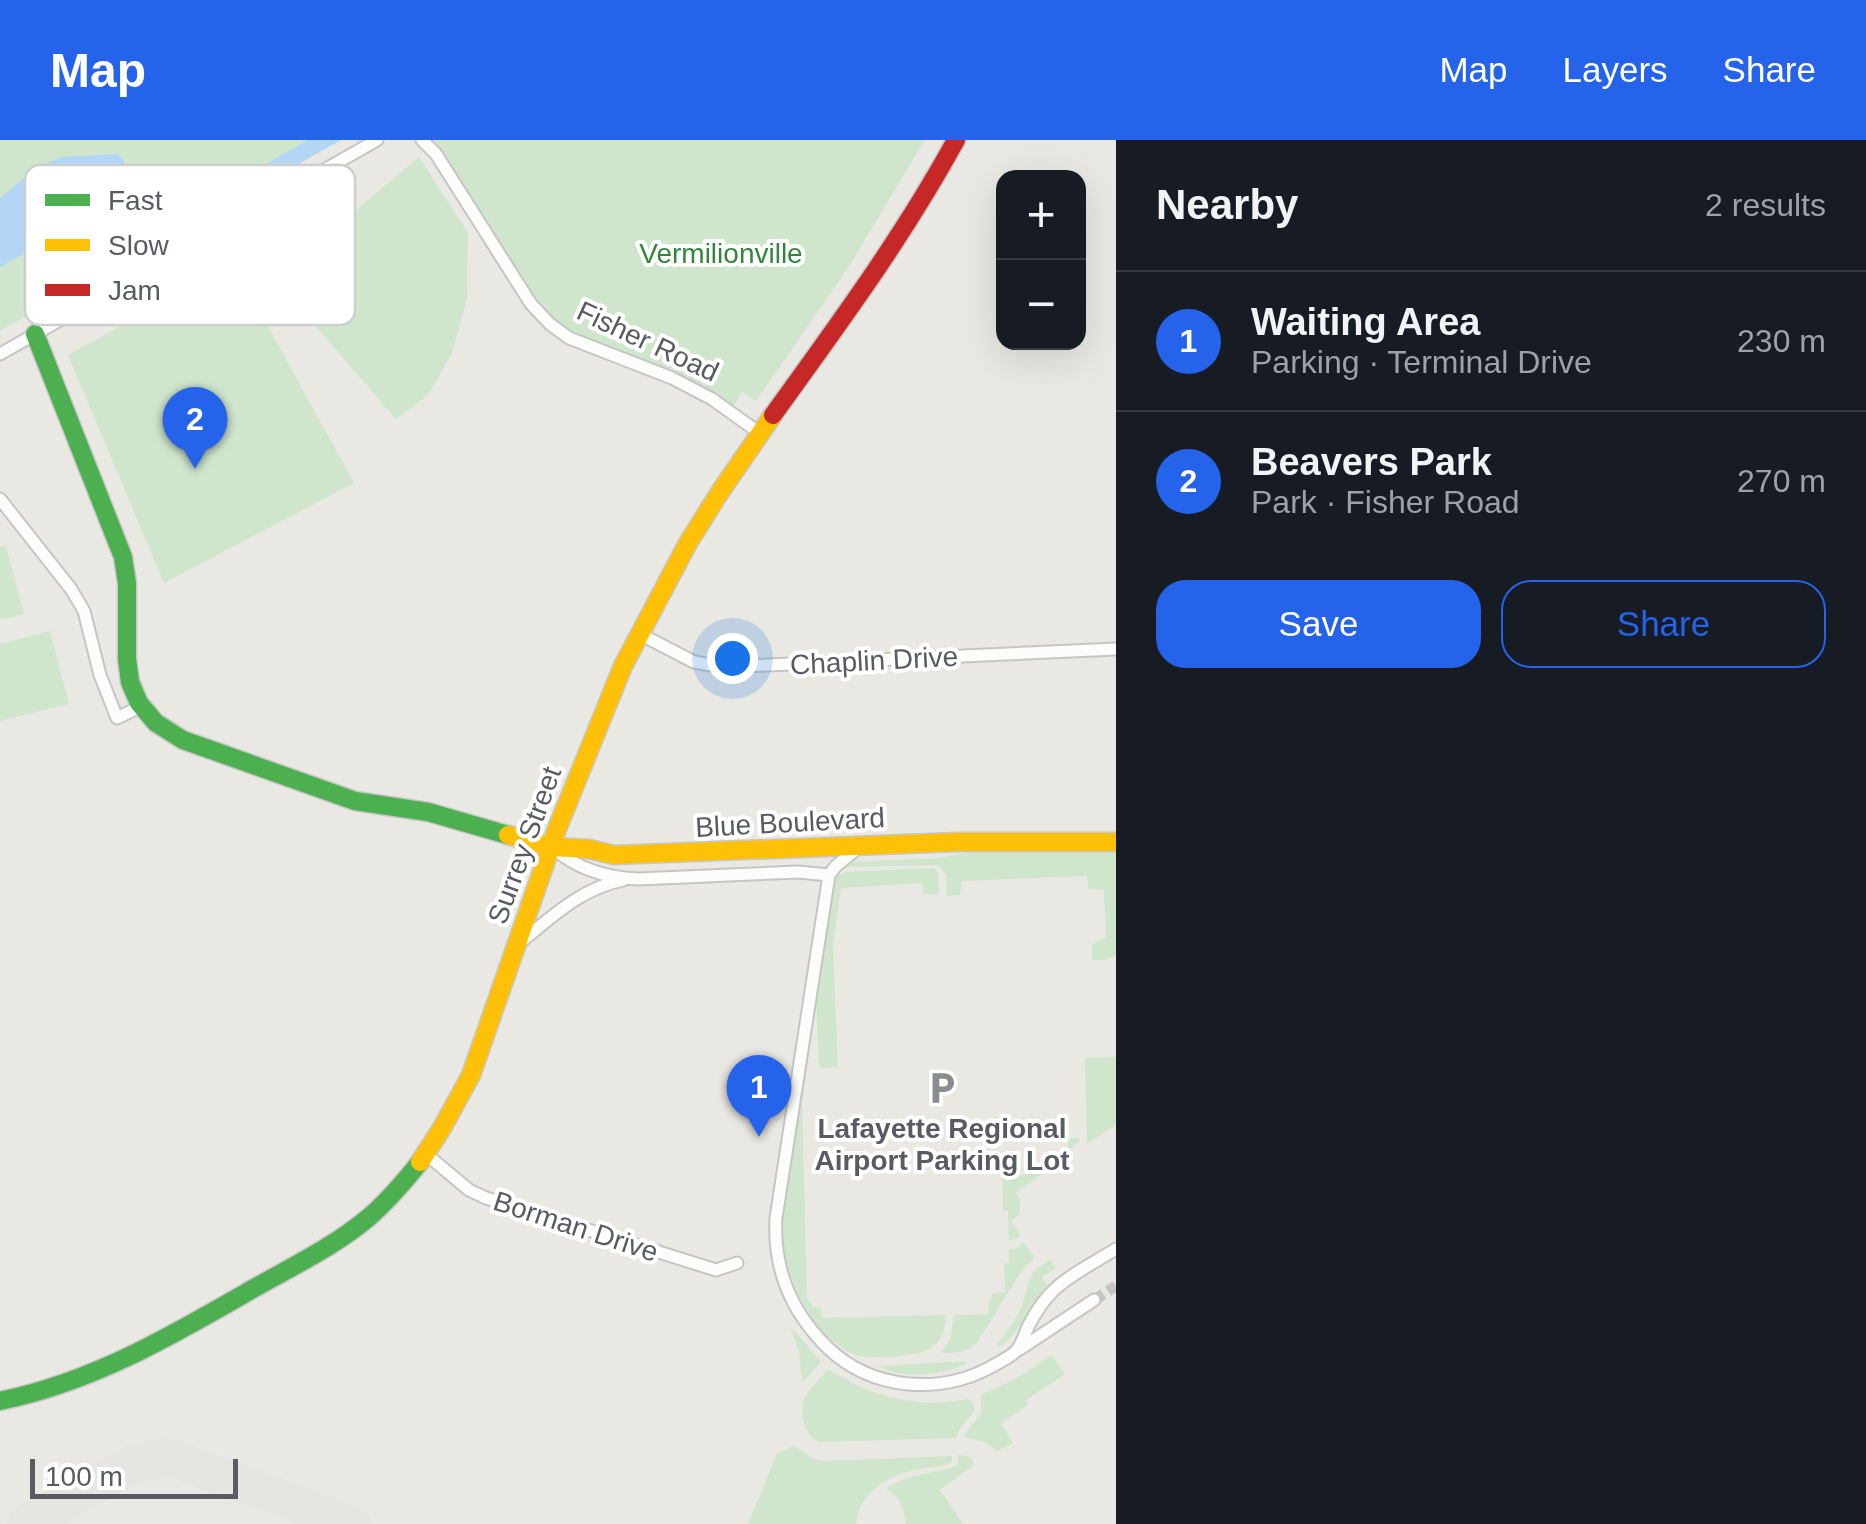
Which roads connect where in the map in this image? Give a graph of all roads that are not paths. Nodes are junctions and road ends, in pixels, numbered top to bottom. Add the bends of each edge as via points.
1 (377, 140) edge
2 (422, 140) edge
3 (956, 140) edge
4 (333, 165) edge
5 (51, 325) edge
6 (35, 334) junction
7 (0, 354) edge
8 (761, 434) junction
9 (0, 499) edge
10 (640, 634) junction
11 (1116, 650) edge
12 (142, 706) junction
13 (1116, 842) edge
14 (860, 846) junction
15 (552, 848) junction
16 (829, 876) junction
17 (630, 879) junction
18 (518, 945) junction
19 (426, 1154) junction
20 (1116, 1249) edge
21 (737, 1263) dead end
22 (1094, 1300) tunnel mouth
23 (1016, 1351) junction
24 (0, 1401) edge

1 - 4 street
2 - 8 street, Fisher Road via 550,324 569,338 672,378
3 - 8 street, Surrey Street via 924,200
5 - 6 street
6 - 7 street
6 - 12 street via 123,557 127,668
8 - 10 street, Surrey Street via 688,544
9 - 12 street via 84,612 117,718
10 - 11 street, Chaplin Drive via 694,662 722,667
10 - 15 street, Surrey Street
12 - 15 street via 158,726 183,740 355,801 428,812
13 - 14 street, Blue Boulevard
14 - 15 street, Blue Boulevard via 628,856
14 - 16 street
15 - 17 street, Blue Boulevard via 580,867
15 - 18 street, Surrey Street
16 - 17 street, Blue Boulevard
16 - 23 street via 776,1218 782,1282 820,1340 878,1378 920,1385 959,1381
17 - 18 street, Blue Boulevard via 579,896
18 - 19 street, Surrey Street via 471,1075
19 - 21 street, Borman Drive via 486,1198 716,1270
19 - 24 street, Surrey Street via 380,1207 314,1253 94,1375
20 - 23 street via 1054,1290
22 - 23 street

